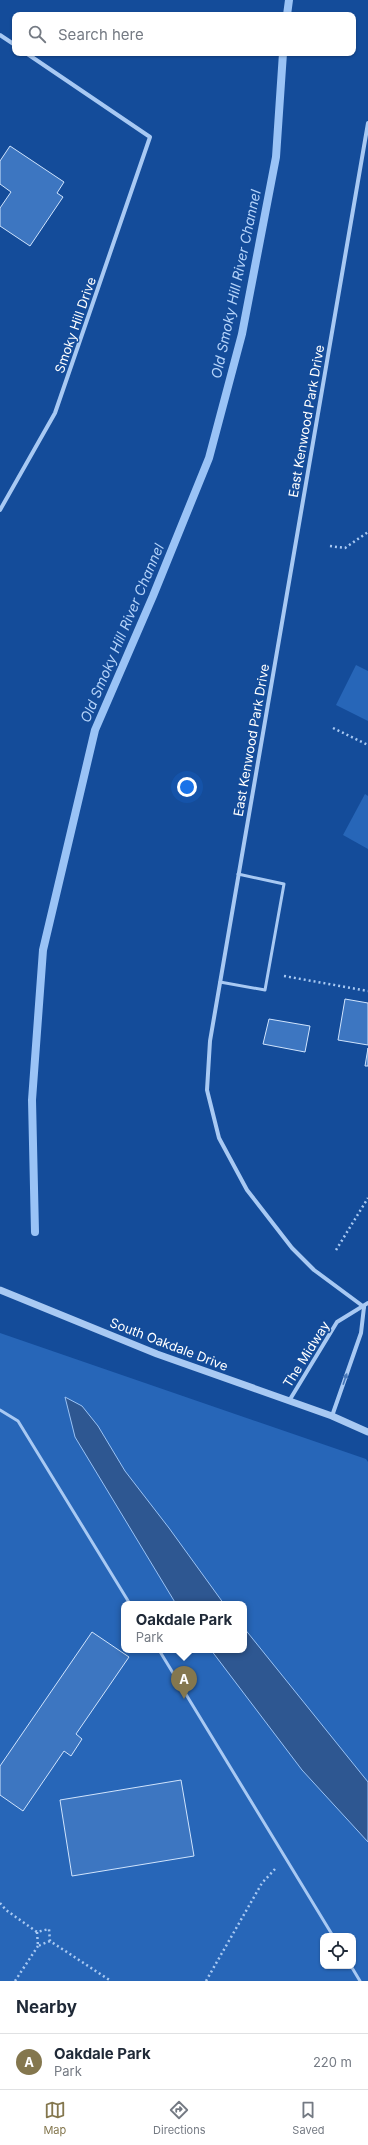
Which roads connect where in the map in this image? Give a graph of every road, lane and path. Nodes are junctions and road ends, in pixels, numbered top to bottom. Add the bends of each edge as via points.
1 (0, 35) edge
2 (12, 43) edge
3 (30, 56) edge
4 (368, 123) edge
5 (0, 510) edge
6 (368, 532) edge
7 (330, 546) dead end
8 (333, 728) dead end
9 (368, 745) edge
10 (238, 874) junction
11 (268, 974) junction
12 (220, 982) junction
13 (368, 991) edge
14 (368, 1198) edge
15 (336, 1250) dead end
16 (0, 1290) edge
17 (368, 1304) edge
18 (364, 1307) junction
19 (289, 1400) junction
20 (0, 1410) edge
21 (332, 1416) junction
22 (368, 1432) edge
23 (128, 1601) edge
24 (160, 1653) edge
25 (285, 1857) junction
26 (0, 1903) edge
27 (37, 1932) junction
28 (331, 1933) edge
29 (50, 1941) junction
30 (38, 1946) junction
31 (353, 1969) edge
32 (15, 1981) edge
33 (111, 1981) edge
34 (206, 1981) edge
35 (360, 1981) edge

1 - 2 street
3 - 5 street, Smoky Hill Drive via 150,137 56,413
4 - 10 street, East Kenwood Park Drive
6 - 7 path via 344,548
8 - 9 path
10 - 11 lane via 284,884
10 - 12 street, East Kenwood Park Drive
11 - 12 lane via 265,990
11 - 13 path
12 - 18 street, East Kenwood Park Drive via 210,1041 207,1090 219,1138 247,1190 292,1248 314,1270
14 - 15 path
16 - 19 street, South Oakdale Drive via 157,1354
17 - 18 street, The Midway
18 - 19 street, The Midway via 337,1322
21 -> 18 street via 361,1333
19 - 21 street, South Oakdale Drive
20 - 23 lane via 18,1421
21 - 22 street, South Oakdale Drive
24 - 25 lane
25 - 28 lane
25 - 34 path via 262,1883
26 - 27 path
27 - 29 path via 49,1929
27 - 30 path
29 - 30 path
29 - 33 path
30 - 32 path
31 - 35 lane

